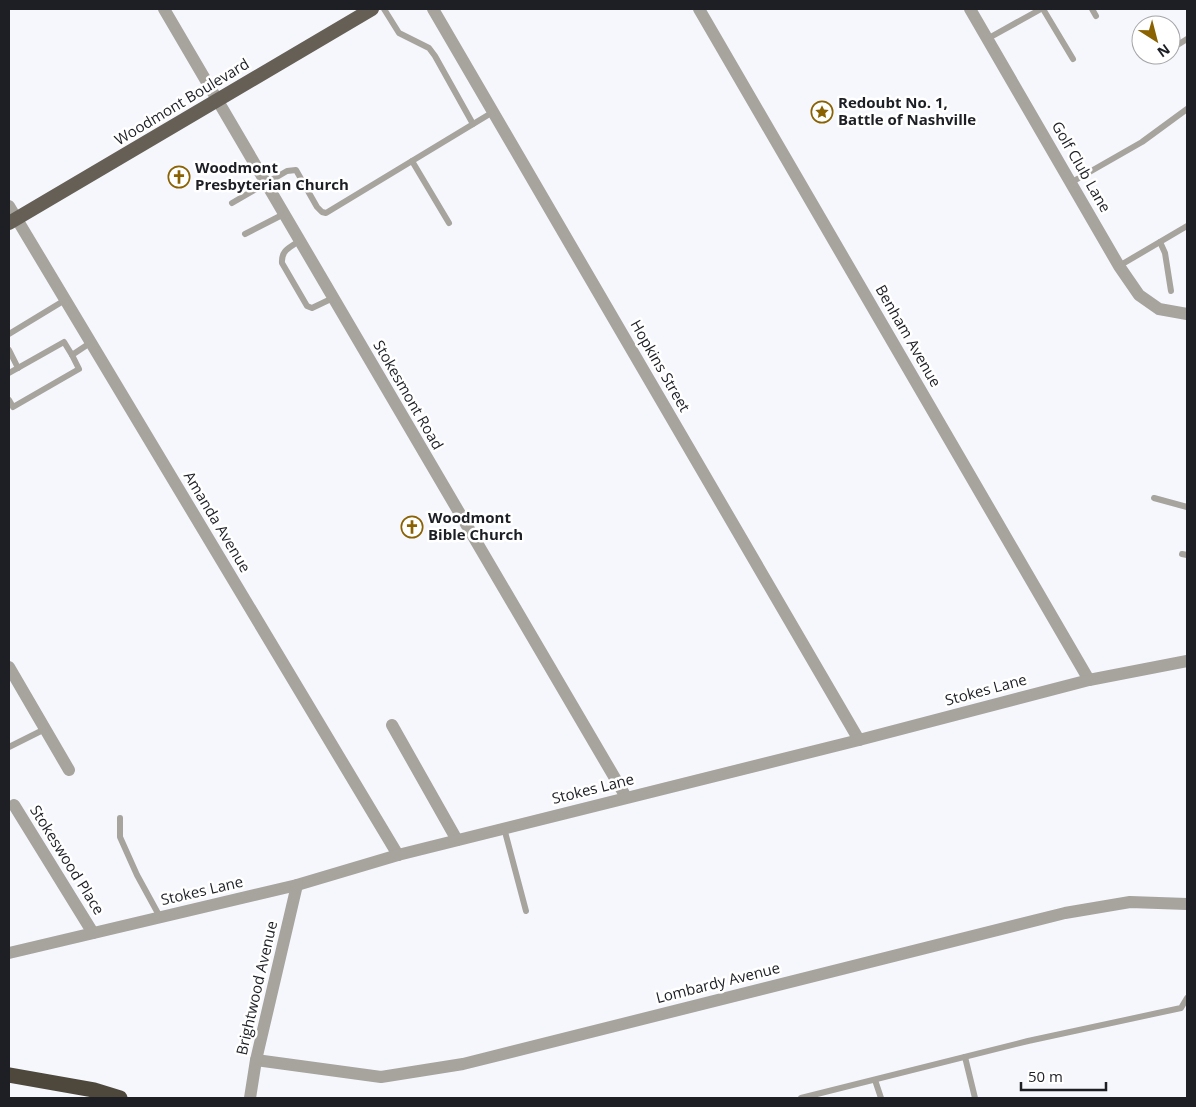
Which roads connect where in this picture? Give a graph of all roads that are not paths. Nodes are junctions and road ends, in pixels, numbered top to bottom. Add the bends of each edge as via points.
1 (164, 9) edge
2 (372, 9) edge
3 (384, 9) edge
4 (433, 9) edge
5 (699, 9) edge
6 (970, 9) edge
7 (1042, 9) edge
8 (1092, 9) edge
9 (1096, 16) dead end
10 (987, 39) junction
11 (1073, 59) dead end
12 (216, 100) junction
13 (1187, 109) edge
14 (493, 112) junction
15 (473, 124) junction
16 (412, 161) junction
17 (1072, 182) junction
18 (266, 184) junction
19 (232, 203) dead end
20 (284, 214) junction
21 (11, 216) edge
22 (449, 224) dead end
23 (1187, 226) edge
24 (245, 234) dead end
25 (299, 241) junction
26 (1160, 242) junction
27 (1119, 266) junction
28 (1171, 291) dead end
29 (333, 298) junction
30 (65, 300) junction
31 (1187, 314) edge
32 (9, 334) edge
33 (90, 343) junction
34 (9, 350) edge
35 (72, 355) junction
36 (18, 368) junction
37 (9, 373) edge
38 (9, 400) edge
39 (1154, 498) dead end
40 (1187, 507) edge
41 (1187, 661) edge
42 (9, 667) edge
43 (1089, 680) junction
44 (392, 725) dead end
45 (45, 730) junction
46 (859, 740) junction
47 (9, 747) edge
48 (69, 770) dead end
49 (626, 797) junction
50 (14, 805) dead end
51 (120, 818) dead end
52 (504, 828) junction
53 (457, 840) junction
54 (398, 855) junction
55 (297, 885) junction
56 (1187, 904) edge
57 (526, 911) dead end
58 (160, 917) junction
59 (93, 933) junction
60 (9, 953) edge
61 (1187, 1000) edge
62 (964, 1057) junction
63 (256, 1060) junction
64 (9, 1075) edge
65 (875, 1080) junction
66 (120, 1098) edge
67 (250, 1098) edge
68 (801, 1098) edge
69 (881, 1098) edge
70 (976, 1098) edge

1 - 12 street, Stokesmont Road
2 - 12 main road, Woodmont Boulevard
3 - 15 lane via 399,33 429,48
4 - 14 street, Hopkins Street
5 - 43 street, Benham Avenue
6 - 10 street, Golf Club Lane
7 - 10 lane
7 - 11 lane
8 - 9 lane
10 - 17 street, Golf Club Lane
12 - 18 street, Stokesmont Road
12 - 21 main road, Woodmont Boulevard
13 - 17 lane via 1142,142
14 - 15 lane
14 - 46 street, Hopkins Street
15 - 16 lane
16 - 18 lane via 326,213 317,207 296,170 287,171
16 - 22 lane
17 - 27 street, Golf Club Lane
18 - 19 lane
18 - 20 street, Stokesmont Road
20 - 24 lane
20 - 25 street, Stokesmont Road
21 - 30 street, Amanda Avenue
23 - 26 lane
25 - 29 street, Stokesmont Road
25 - 29 lane via 281,256 306,306 312,308
26 - 27 lane
26 - 28 lane via 1166,253
27 - 31 street, Golf Club Lane via 1139,295 1159,309
29 - 49 street, Stokesmont Road
30 - 32 lane
30 - 33 street, Amanda Avenue
33 - 35 lane
33 - 54 street, Amanda Avenue
34 - 36 lane
35 - 36 lane via 64,342
35 - 38 lane via 79,369 13,407
36 - 37 lane
39 - 40 lane
41 - 43 street, Stokes Lane
42 - 45 street
43 - 46 street, Stokes Lane
44 - 53 street
45 - 47 lane
45 - 48 street
46 - 49 street, Stokes Lane
49 - 52 street, Stokes Lane
50 - 59 street, Stokeswood Place
51 - 58 lane via 120,837
52 - 53 street, Stokes Lane
52 - 57 lane
53 - 54 street, Stokes Lane
54 - 55 street, Stokes Lane
55 - 58 street, Stokes Lane
55 - 63 street, Brightwood Avenue
56 - 63 street, Lombardy Avenue via 1130,902 1065,912 463,1064 381,1077
58 - 59 street, Stokes Lane
59 - 60 street, Stokes Lane
61 - 62 lane via 1181,1008
62 - 65 lane
62 - 70 lane
63 - 67 street, Brightwood Avenue
64 - 66 highway via 94,1090
65 - 68 lane
65 - 69 lane

